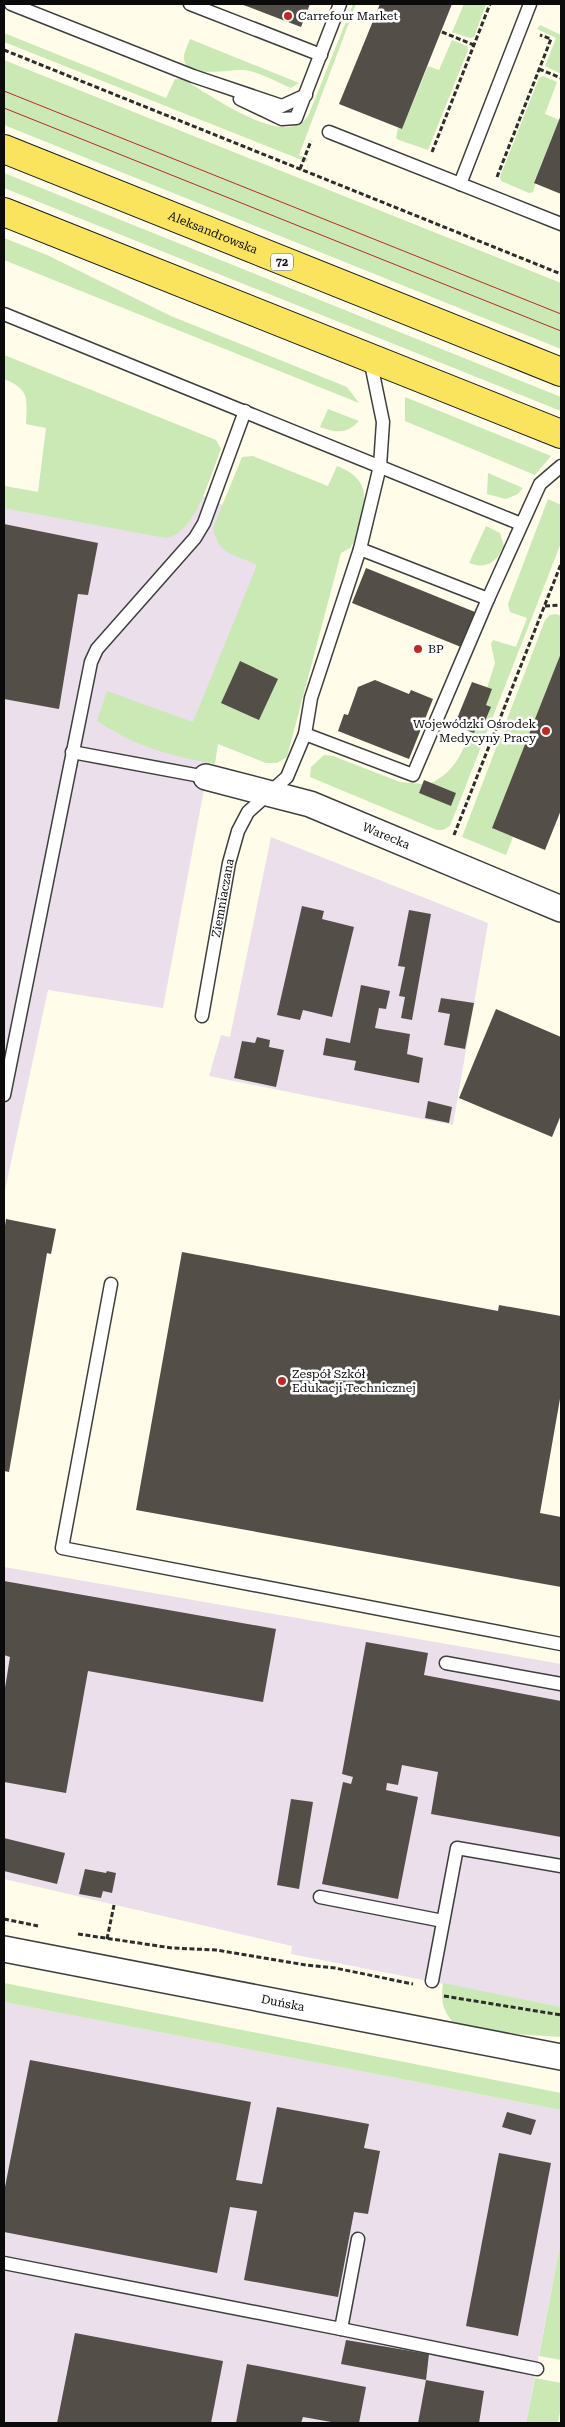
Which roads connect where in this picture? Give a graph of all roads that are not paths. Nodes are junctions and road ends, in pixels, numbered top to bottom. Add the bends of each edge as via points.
1 (11, 4) edge
2 (190, 4) edge
3 (340, 4) edge
4 (530, 4) edge
5 (320, 55) junction
6 (328, 132) dead end
7 (4, 149) edge
8 (460, 184) junction
9 (4, 212) edge
10 (561, 224) edge
11 (4, 314) edge
12 (370, 358) junction
13 (561, 372) edge
14 (245, 412) junction
15 (561, 434) edge
16 (380, 466) junction
17 (561, 466) edge
18 (521, 524) junction
19 (360, 548) junction
20 (488, 599) junction
21 (305, 734) junction
22 (72, 752) junction
23 (206, 777) joint
24 (270, 792) junction
25 (561, 910) edge
26 (202, 1016) dead end
27 (4, 1095) edge
28 (111, 1284) dead end
29 (561, 1644) edge
30 (446, 1663) dead end
31 (561, 1684) edge
32 (561, 1866) edge
33 (320, 1897) dead end
34 (443, 1921) junction
35 (4, 1949) edge
36 (432, 1981) dead end
37 (561, 2057) edge
38 (358, 2239) dead end
39 (4, 2263) edge
40 (341, 2329) junction
41 (537, 2369) dead end

1 - 5 lane via 193,76 282,106 306,95
2 - 5 lane
3 - 5 lane
4 - 8 lane
6 - 8 lane
7 - 13 main road, Aleksandrowska / 72
8 - 10 lane
9 - 12 main road
11 - 14 lane
12 - 15 main road
12 - 16 lane, Ziemniaczana via 383,422
14 - 16 lane
14 - 22 lane via 195,538 97,649 91,662
16 - 18 lane
16 - 19 lane, Ziemniaczana
17 - 18 lane via 540,484
18 - 20 lane
19 - 20 lane
19 - 21 lane, Ziemniaczana via 311,698
20 - 21 lane via 413,776
21 - 24 lane, Ziemniaczana via 287,777
22 - 23 lane
22 - 27 lane
23 - 24 street, Warecka
24 - 25 street, Warecka via 310,804
24 - 26 lane, Ziemniaczana via 248,812 238,831 229,863
28 - 29 lane via 62,1548
30 - 31 lane
32 - 34 lane via 457,1848
33 - 34 lane
34 - 36 lane
35 - 37 street, Duńska
38 - 40 lane
39 - 40 lane
40 - 41 lane

